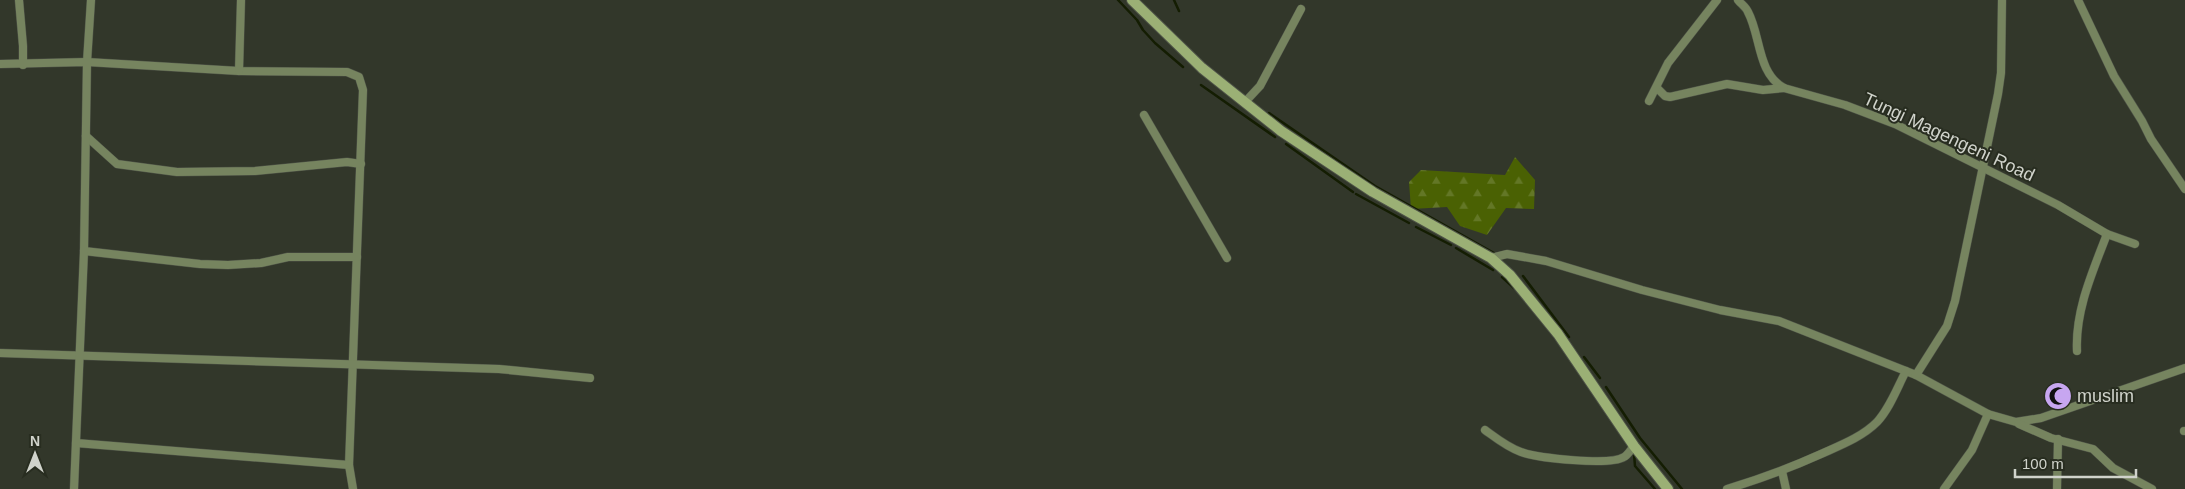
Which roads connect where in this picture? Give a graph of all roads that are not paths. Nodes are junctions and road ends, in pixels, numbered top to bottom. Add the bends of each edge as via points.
1 (19, 0) edge
2 (91, 0) edge
3 (241, 0) edge
4 (1132, 0) edge
5 (1718, 0) edge
6 (1738, 0) edge
7 (2002, 0) edge
8 (2078, 0) edge
9 (1301, 9) dead end
10 (87, 62) junction
11 (0, 64) edge
12 (23, 65) junction
13 (239, 71) junction
14 (1657, 88) junction
15 (1784, 88) junction
16 (1649, 101) dead end
17 (1245, 102) junction
18 (1144, 115) dead end
19 (86, 136) junction
20 (361, 164) junction
21 (1981, 167) junction
22 (2185, 189) edge
23 (2107, 234) junction
24 (2135, 244) dead end
25 (84, 251) junction
26 (357, 257) junction
27 (1226, 258) dead end
28 (1491, 258) junction
29 (2077, 351) dead end
30 (0, 353) edge
31 (81, 355) junction
32 (353, 363) junction
33 (2185, 368) edge
34 (1906, 371) junction
35 (1916, 375) junction
36 (590, 378) dead end
37 (1988, 414) junction
38 (2016, 422) junction
39 (1485, 430) dead end
40 (2058, 439) junction
41 (76, 443) junction
42 (1634, 446) junction
43 (349, 465) junction
44 (1782, 471) junction
45 (74, 489) edge
46 (353, 489) edge
47 (1668, 489) edge
48 (1727, 489) edge
49 (1786, 489) edge
50 (1944, 489) edge
51 (2056, 489) edge
52 (2152, 489) edge

1 - 12 street
2 - 10 street
3 - 13 street
4 - 17 main road via 1202,68
5 - 14 street via 1668,63
6 - 15 street via 1748,10 1769,74
7 - 21 street via 2001,73
8 - 22 street via 2114,76
9 - 17 street via 1260,86
10 - 12 street
10 - 13 street
10 - 19 street
11 - 12 street
13 - 20 street via 347,72 359,77 363,85
14 - 15 street via 1670,97 1727,84 1763,90
14 - 16 street
15 - 21 street, Tungi Magengeni Road via 1845,105 1895,124
17 - 28 main road via 1281,131 1373,192
18 - 27 street
19 - 20 street via 117,164 177,172 255,171 347,162
19 - 25 street
20 - 26 street
21 - 23 street, Tungi Magengeni Road via 2058,205
21 - 35 street via 1952,314 1938,343
23 - 24 street, Tungi Magengeni Road
23 - 29 street via 2078,320
25 - 26 street via 228,265 288,257
25 - 31 street
26 - 32 street
28 - 34 street via 1507,254 1546,261 1642,290 1779,321
28 - 42 main road via 1510,275 1558,334
30 - 31 street
31 - 32 street
31 - 41 street
32 - 36 street via 499,369
32 - 43 street
33 - 38 street via 2041,418
34 - 35 street
34 - 44 street via 1885,411 1868,430
35 - 37 street
37 - 38 street
37 - 50 street via 1972,450
38 - 40 street
39 - 42 street via 1521,452 1564,459 1616,460 1625,457
40 - 51 street
40 - 52 street via 2093,449 2113,468
41 - 43 street
41 - 45 street
42 - 47 main road
43 - 46 street
44 - 48 street
44 - 49 street

